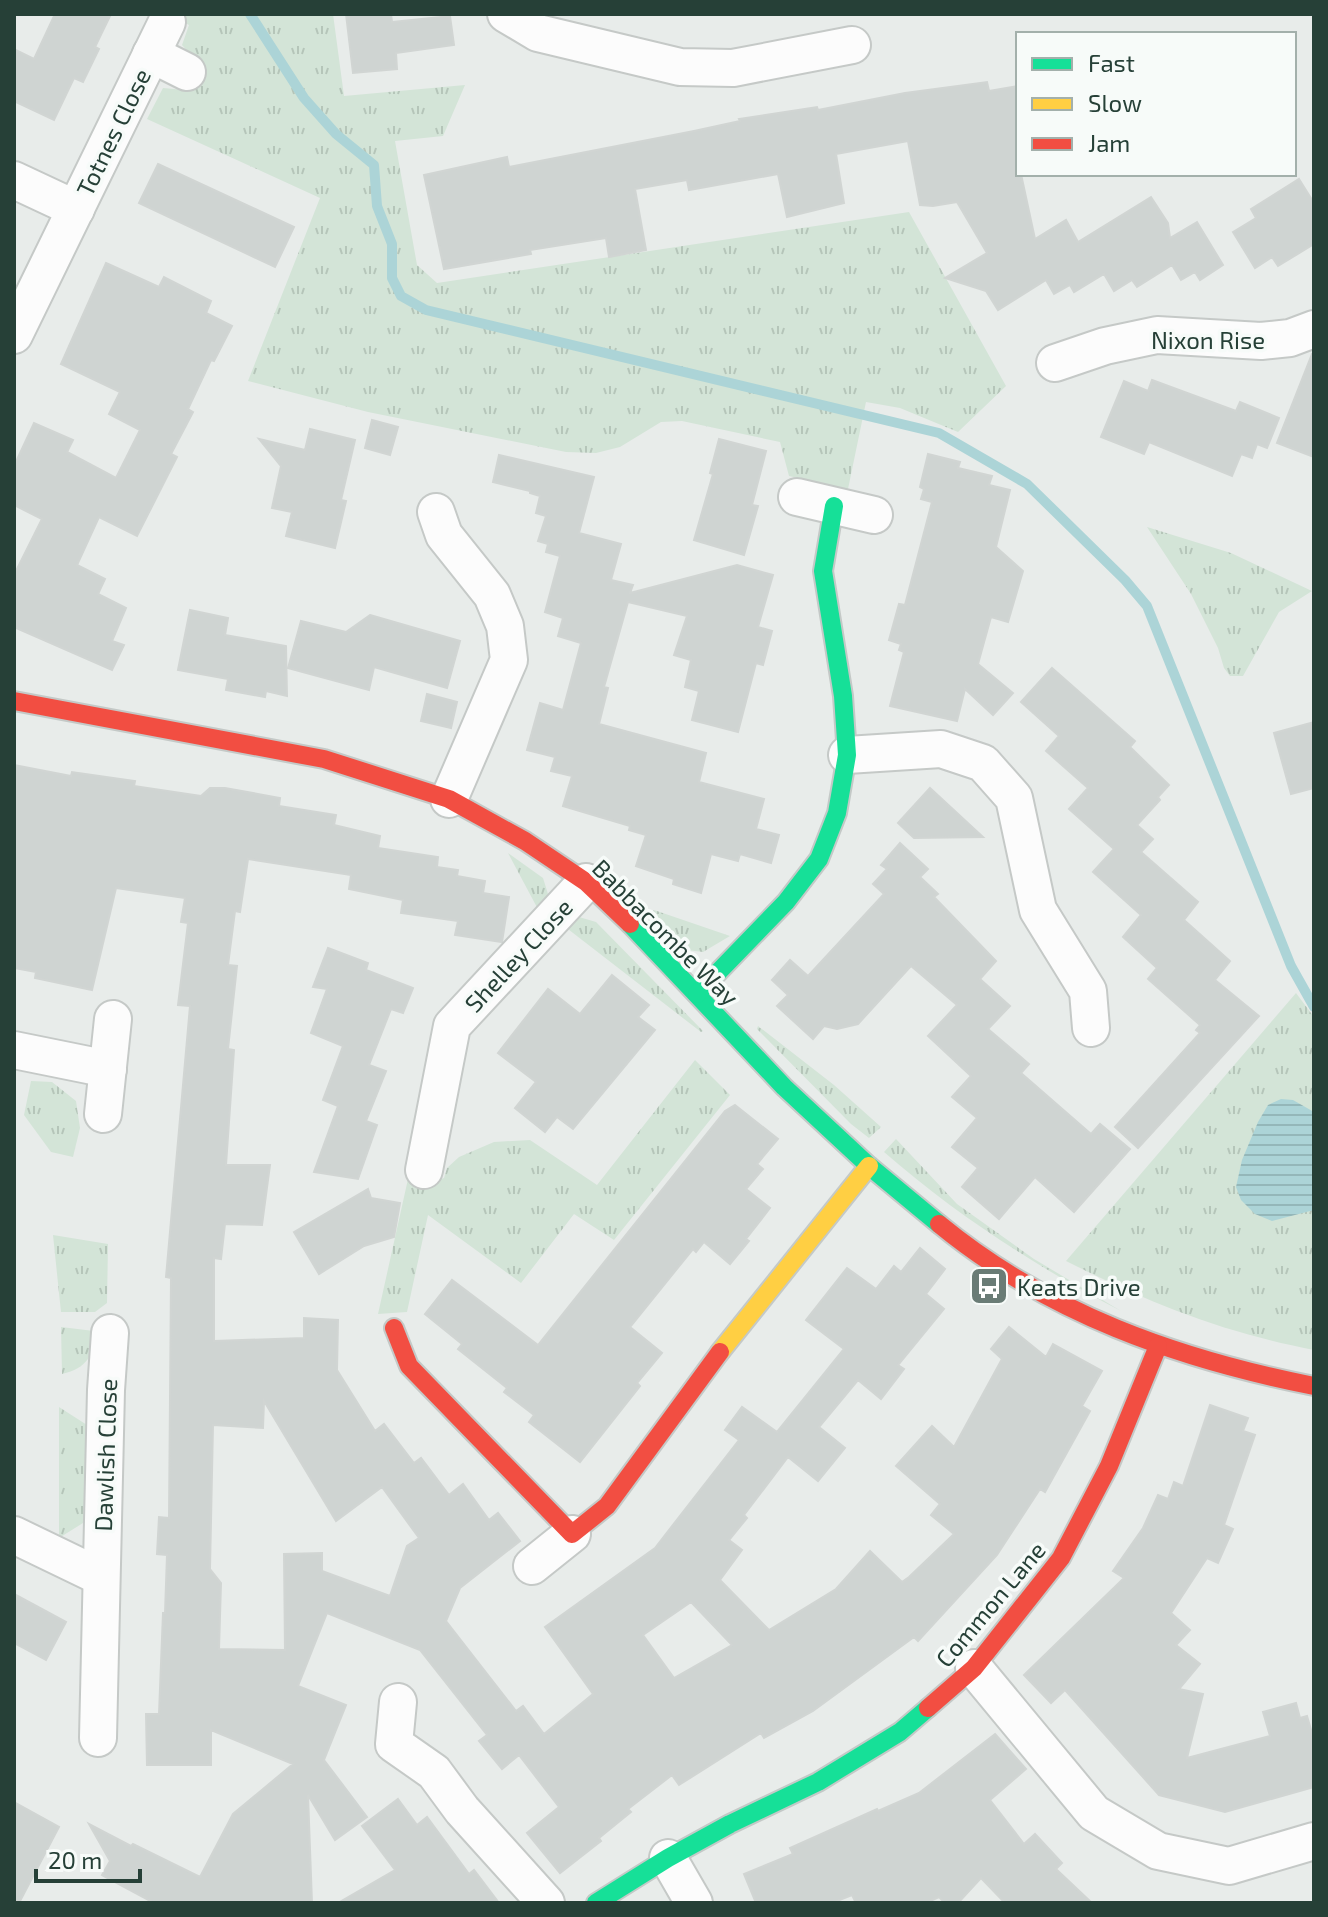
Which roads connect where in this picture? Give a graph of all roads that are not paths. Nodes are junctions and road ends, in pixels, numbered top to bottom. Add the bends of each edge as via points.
1 (506, 14) edge
2 (167, 22) dead end
3 (852, 45) dead end
4 (151, 54) junction
5 (187, 72) dead end
6 (14, 180) edge
7 (76, 209) junction
8 (1314, 329) edge
9 (14, 335) edge
10 (1055, 363) dead end
11 (797, 497) dead end
12 (834, 506) junction
13 (436, 512) dead end
14 (874, 515) dead end
15 (14, 701) edge
16 (847, 755) junction
17 (449, 799) junction
18 (586, 882) junction
19 (697, 994) junction
20 (113, 1019) dead end
21 (1091, 1028) dead end
22 (14, 1050) edge
23 (108, 1069) junction
24 (103, 1114) dead end
25 (869, 1166) junction
26 (424, 1170) dead end
27 (394, 1328) dead end
28 (110, 1333) dead end
29 (1158, 1346) junction
30 (1314, 1386) edge
31 (572, 1534) junction
32 (14, 1535) edge
33 (532, 1566) dead end
34 (101, 1577) junction
35 (974, 1668) junction
36 (398, 1702) dead end
37 (98, 1738) dead end
38 (1314, 1841) edge
39 (668, 1858) junction
40 (546, 1903) edge
41 (596, 1903) edge
42 (694, 1903) edge

1 - 3 street via 538,33 680,67 733,68
2 - 4 street, Totnes Close
4 - 5 street, Totnes Close
4 - 7 street, Totnes Close
6 - 7 street, Totnes Close
7 - 9 street, Totnes Close
8 - 10 street, Nixon Rise via 1261,341 1157,335
11 - 12 street
12 - 14 street
12 - 16 street via 823,571
13 - 17 street via 444,535 492,595 505,626 509,660
15 - 17 street, Babbacombe Way via 324,759
16 - 19 street via 837,813 819,859 786,902
16 - 21 street via 941,749 983,763 994,775 1014,798 1038,910 1088,991
17 - 18 street, Babbacombe Way
18 - 19 street, Babbacombe Way
18 - 26 street, Shelley Close via 452,1026
19 - 25 street, Babbacombe Way via 784,1087
20 - 23 street
22 - 23 street
23 - 24 street
25 - 29 street, Babbacombe Way via 961,1242 1057,1302
25 - 31 street via 710,1364 607,1506
27 - 31 street via 409,1366
28 - 34 street, Dawlish Close
29 - 30 street, Babbacombe Way via 1239,1371
29 - 35 street, Common Lane via 1109,1466 1061,1558
31 - 33 street
32 - 34 street, Dawlish Close
34 - 37 street, Dawlish Close
35 - 38 street via 1094,1813 1158,1851 1229,1866
35 - 39 street, Common Lane via 900,1732 818,1782
36 - 40 street via 394,1744 434,1772
39 - 41 street, Common Lane
39 - 42 street

